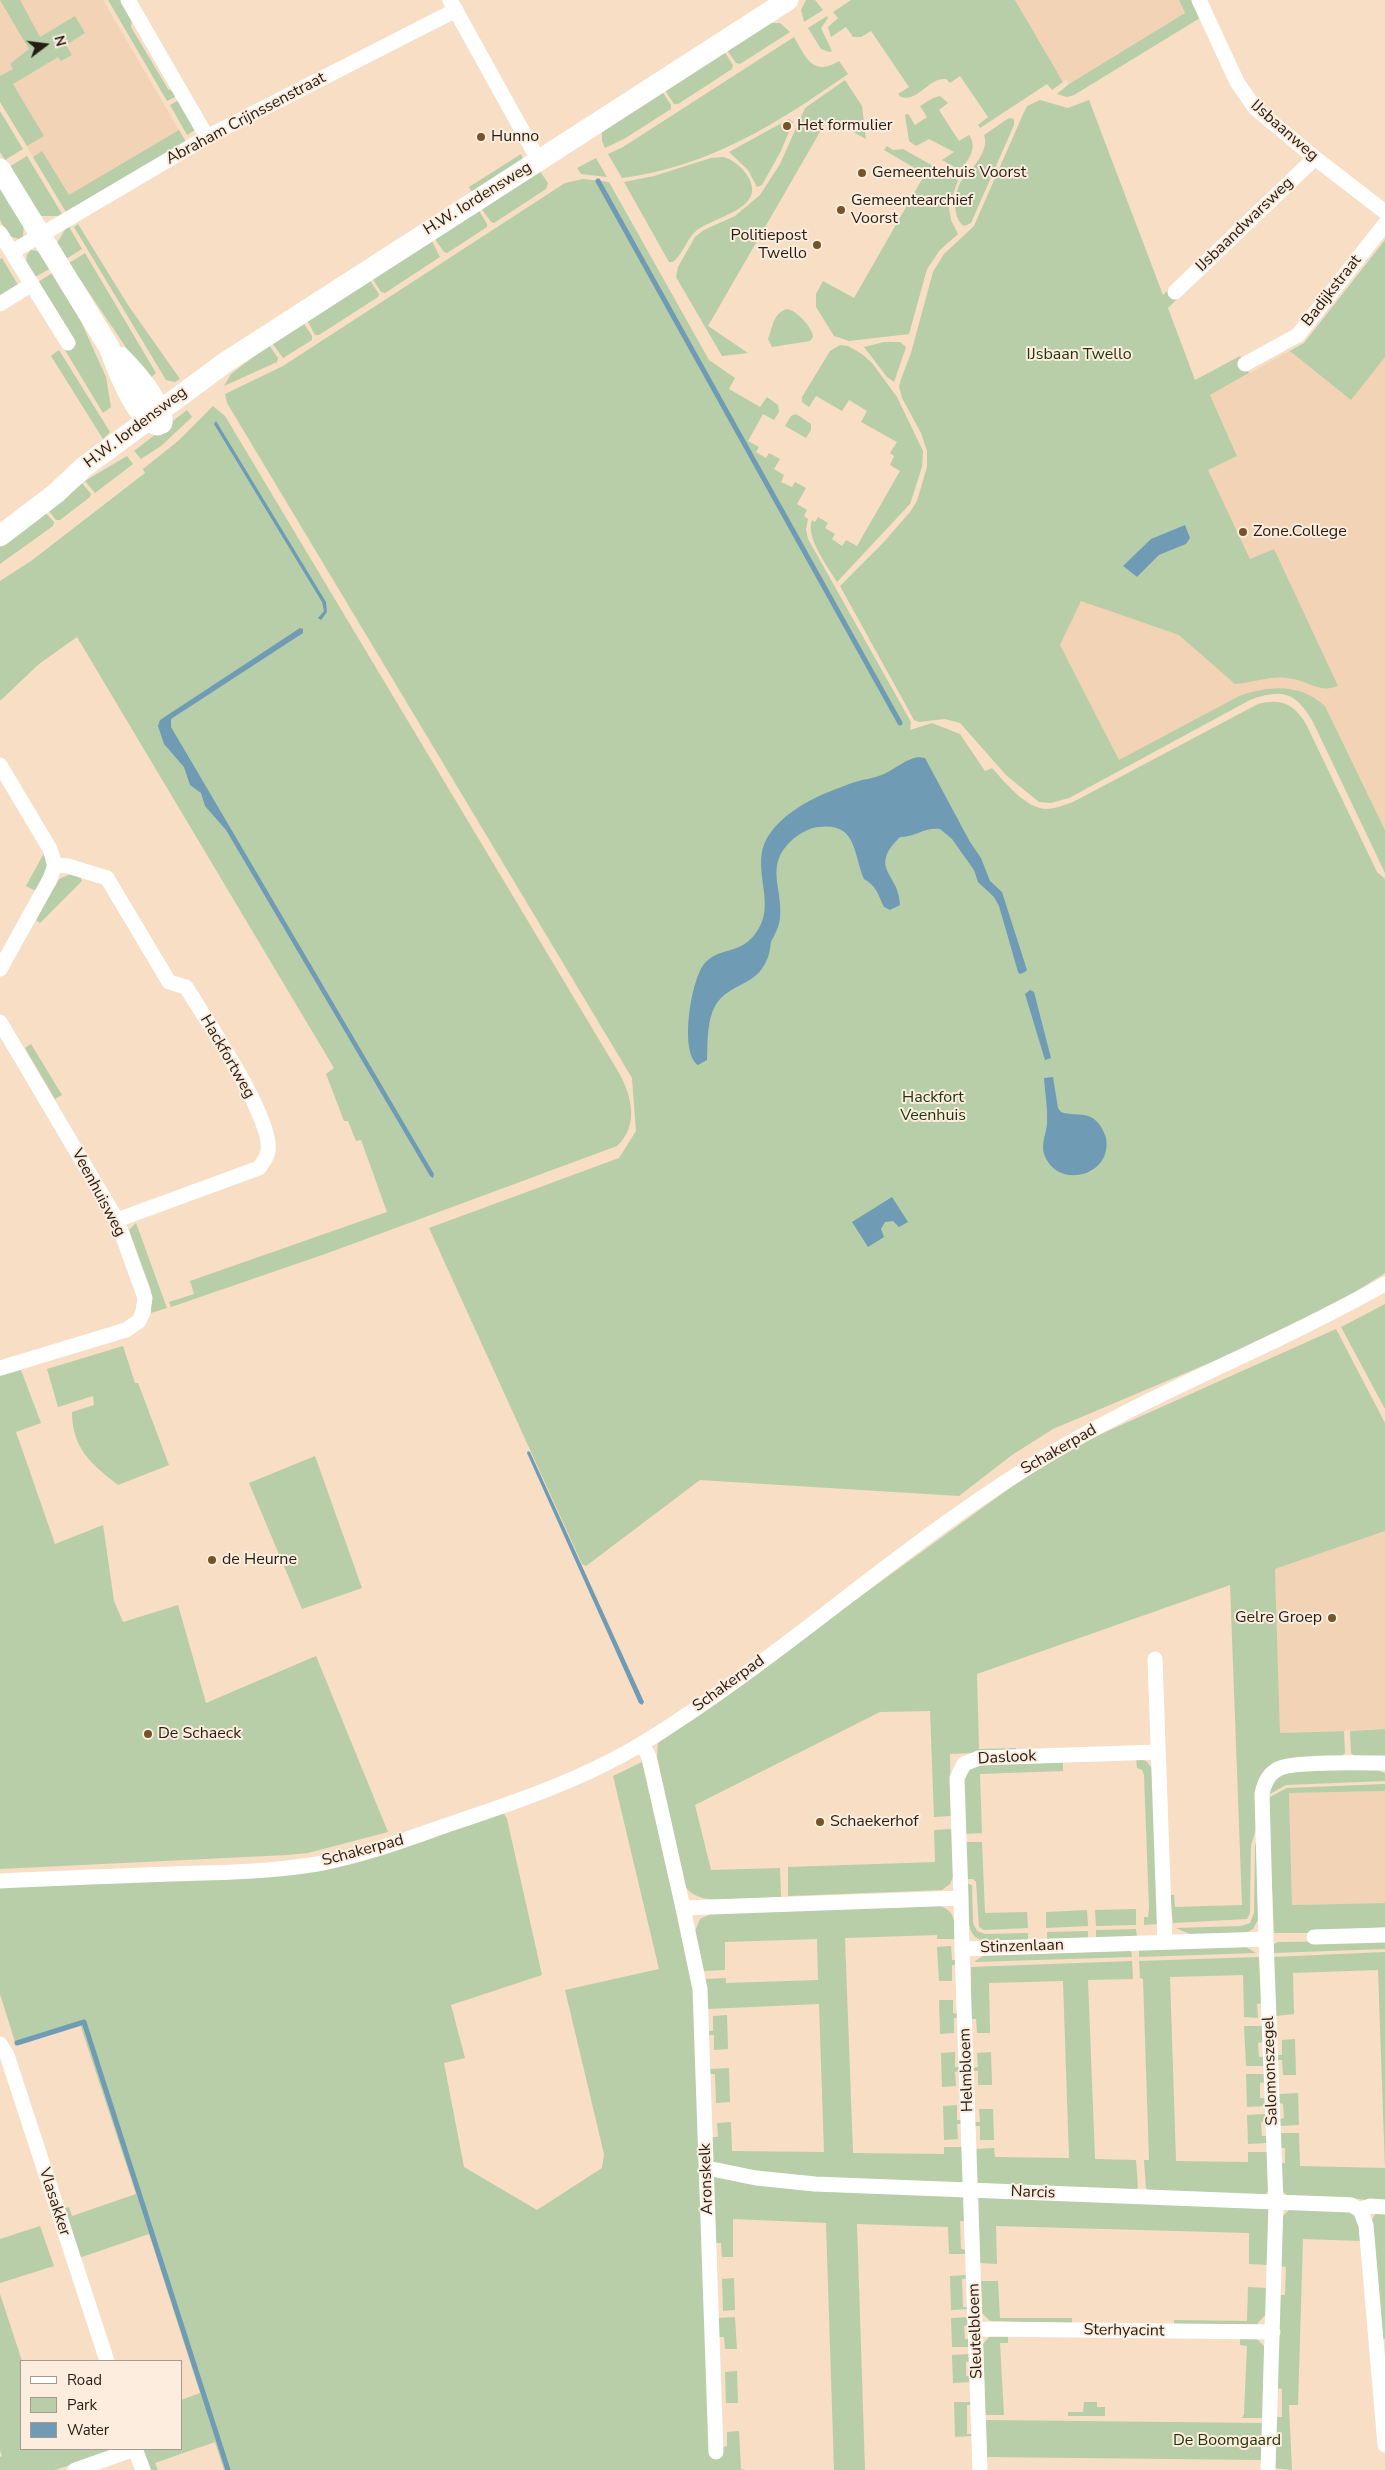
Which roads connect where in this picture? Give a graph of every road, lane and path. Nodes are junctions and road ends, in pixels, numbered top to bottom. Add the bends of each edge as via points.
1 (1199, 0) edge
2 (131, 1) edge
3 (784, 1) edge
4 (453, 5) edge
5 (207, 137) junction
6 (1315, 158) junction
7 (538, 161) junction
8 (0, 169) edge
9 (1385, 212) edge
10 (1385, 224) edge
11 (0, 233) edge
12 (40, 235) junction
13 (12, 252) junction
14 (32, 284) junction
15 (1175, 292) dead end
16 (0, 304) edge
17 (68, 343) dead end
18 (1246, 364) dead end
19 (156, 418) junction
20 (0, 536) edge
21 (0, 765) edge
22 (55, 865) junction
23 (0, 969) edge
24 (0, 1022) edge
25 (117, 1220) junction
26 (1385, 1284) edge
27 (0, 1368) edge
28 (1155, 1659) dead end
29 (642, 1744) junction
30 (1158, 1752) junction
31 (1385, 1763) edge
32 (0, 1881) edge
33 (961, 1898) junction
34 (683, 1908) junction
35 (1385, 1935) edge
36 (1314, 1937) dead end
37 (1266, 1939) junction
38 (1165, 1942) junction
39 (962, 1949) junction
40 (0, 2044) edge
41 (707, 2168) junction
42 (971, 2191) junction
43 (1276, 2202) junction
44 (1385, 2207) edge
45 (1360, 2210) junction
46 (976, 2329) junction
47 (1272, 2332) junction
48 (106, 2360) edge
49 (1385, 2445) edge
50 (132, 2450) edge
51 (135, 2450) edge
52 (716, 2452) dead end
53 (75, 2470) edge
54 (143, 2470) edge
55 (980, 2470) edge
56 (1268, 2470) edge

1 - 6 street, IJsbaanweg via 1243,92 1264,116
2 - 5 street
3 - 7 main road, H.W. Iordensweg
4 - 5 street, Abraham Crijnssenstraat
4 - 7 street
5 - 12 street, Abraham Crijnssenstraat
6 - 9 street, IJsbaanweg
6 - 15 street, IJsbaandwarsweg
7 - 19 main road, H.W. Iordensweg via 226,362
8 - 12 main road
10 - 18 street, Badijkstraat via 1298,335
11 - 13 street
12 - 13 street, Abraham Crijnssenstraat
12 - 19 main road via 110,347 132,368
13 - 14 street
14 - 16 street
14 - 17 street
19 - 20 main road, H.W. Iordensweg via 118,457 55,494
21 - 22 street via 50,849
22 - 23 street
22 - 25 street, Hackfortweg via 107,878 169,982 186,987 251,1094 267,1139 268,1150 259,1168
24 - 25 street, Veenhuisweg
25 - 27 street, Veenhuisweg via 145,1298 139,1321 126,1330
26 - 29 street, Schakerpad via 1332,1314 1182,1384 1030,1466 891,1563 712,1698
28 - 30 street
29 - 32 street, Schakerpad via 615,1759 512,1803 352,1857 236,1872
29 - 34 street via 649,1757
30 - 33 street, Daslook via 969,1760 957,1778
30 - 38 street
31 - 37 street via 1290,1765 1267,1778 1262,1794
33 - 34 street
33 - 39 street, Stinzenlaan
34 - 41 street, Aronskelk via 700,1989
35 - 36 street
37 - 38 street, Stinzenlaan
37 - 43 street, Salomonszegel
38 - 39 street, Stinzenlaan
39 - 42 street, Helmbloem
40 - 48 street, Vlasakker
41 - 42 street, Narcis via 756,2178 815,2184
41 - 52 street, Aronskelk
42 - 43 street, Narcis
42 - 46 street, Sleutelbloem
43 - 45 street, Narcis via 1345,2204
43 - 47 street
44 - 45 street via 1370,2206
45 - 49 street via 1366,2226
46 - 47 street, Sterhyacint
46 - 55 street, Sleutelbloem
47 - 56 street
50 - 53 street
51 - 54 street

